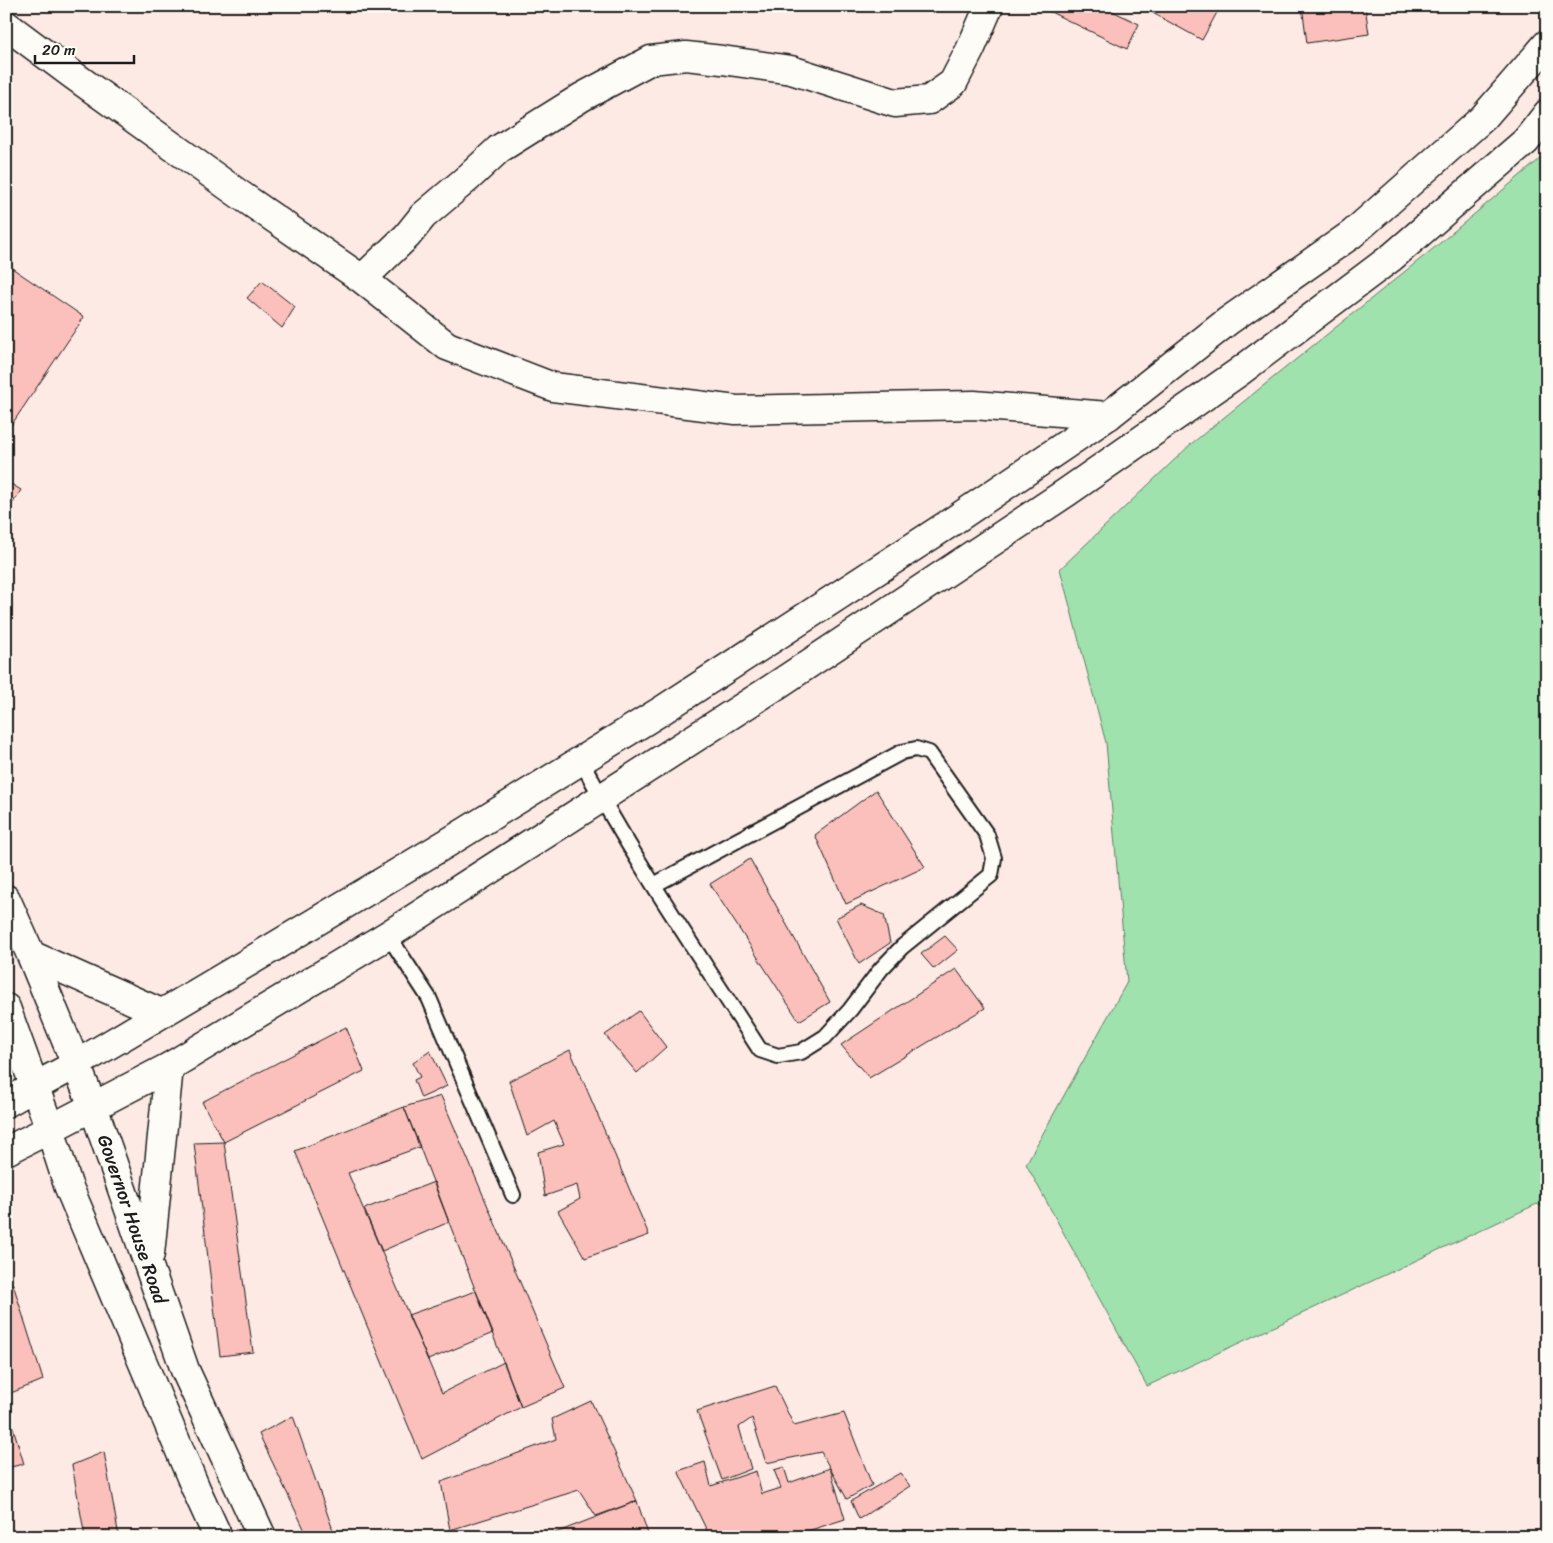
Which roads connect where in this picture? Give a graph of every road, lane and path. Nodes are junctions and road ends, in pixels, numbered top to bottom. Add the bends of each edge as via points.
1 (989, 6) edge
2 (6, 25) edge
3 (1547, 44) edge
4 (1547, 114) edge
5 (362, 279) junction
6 (1108, 416) junction
7 (581, 760) junction
8 (601, 798) junction
9 (654, 886) junction
10 (6, 899) edge
11 (388, 935) junction
12 (31, 955) junction
13 (6, 1008) edge
14 (161, 1013) junction
15 (75, 1065) junction
16 (169, 1067) junction
17 (34, 1087) junction
18 (6, 1103) edge
19 (93, 1106) junction
20 (50, 1129) junction
21 (6, 1151) edge
22 (513, 1195) dead end
23 (149, 1263) junction
24 (218, 1537) edge
25 (262, 1537) edge

1 - 5 street via 953,83 929,100 895,103 791,70 722,60 686,56 651,60 582,97 499,149 423,216
2 - 5 street
3 - 6 street via 1483,118 1352,234 1228,321
4 - 8 street via 1526,141 1392,257 1240,372 1067,492
5 - 6 street via 447,346 553,387 736,410 974,405
6 - 7 street via 923,541
7 - 8 lane
7 - 14 street
8 - 9 lane
8 - 11 street
9 - 9 lane via 902,752 916,749 929,753 987,836 994,858 991,874 902,946 825,1038 801,1052 778,1056 760,1050
10 - 12 street, Governor House Road
11 - 16 street
11 - 22 lane via 429,998
12 - 14 street
12 - 15 street, Governor House Road
13 - 17 street
14 - 15 street
15 - 17 street
15 - 19 street, Governor House Road
16 - 19 street
16 - 23 street
17 - 18 street
17 - 20 street
19 - 20 street
19 - 23 street, Governor House Road
20 - 21 street
20 - 24 street via 68,1185
23 - 25 street, Governor House Road via 185,1370

